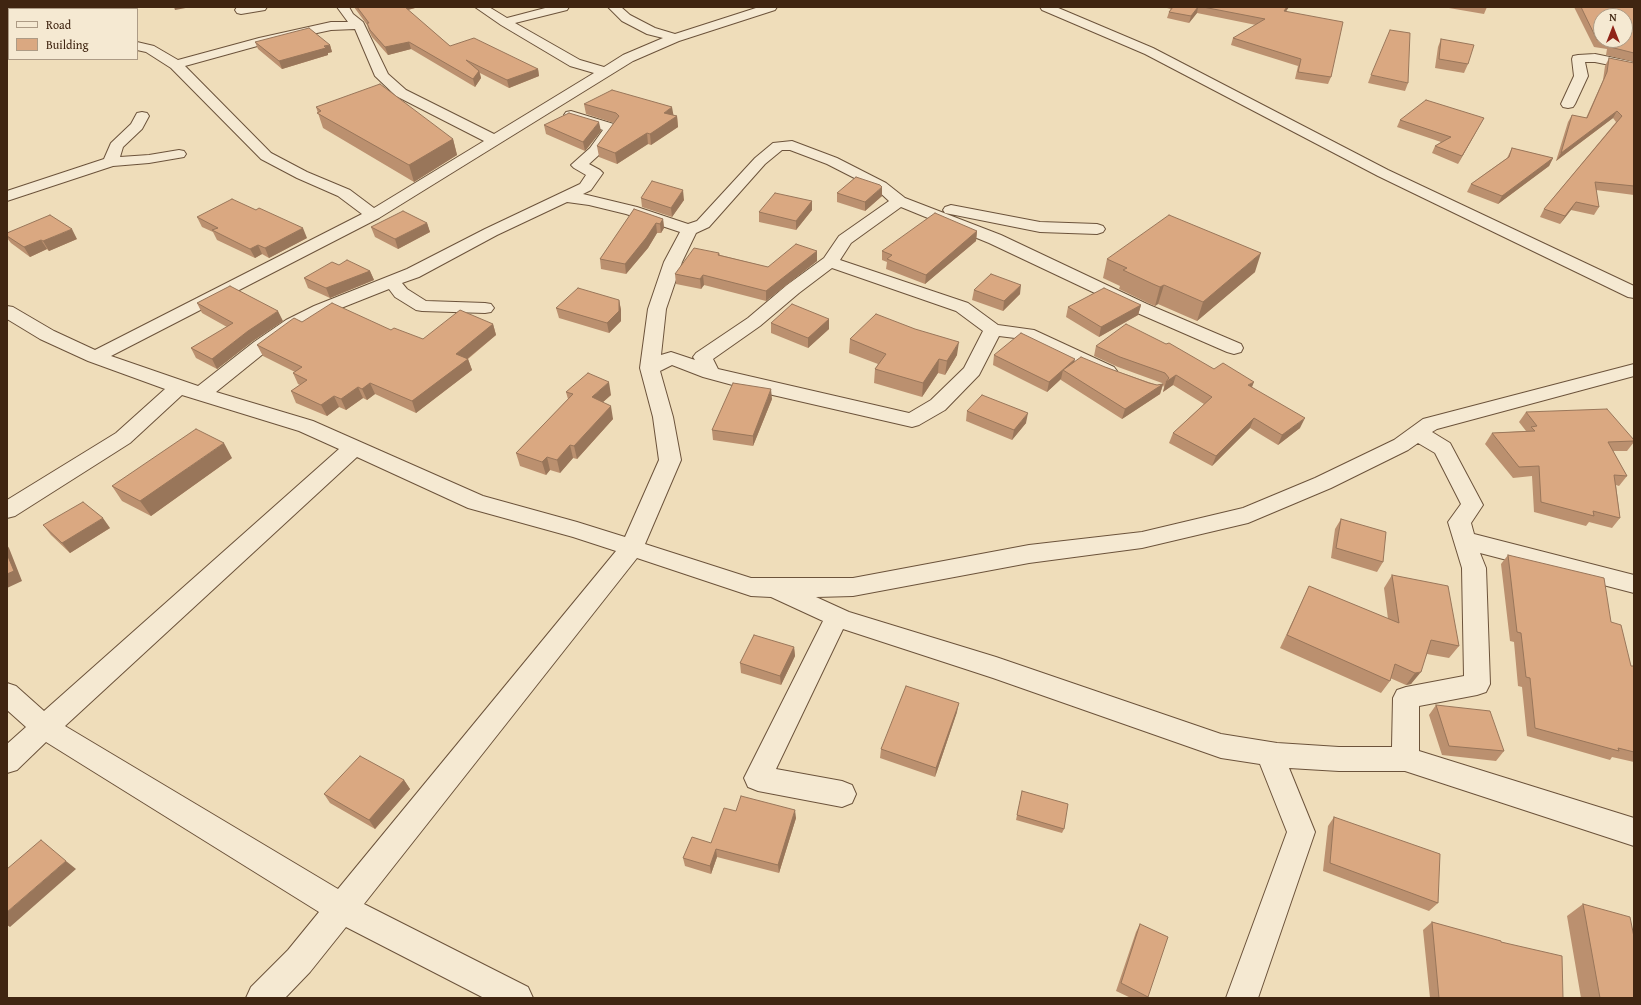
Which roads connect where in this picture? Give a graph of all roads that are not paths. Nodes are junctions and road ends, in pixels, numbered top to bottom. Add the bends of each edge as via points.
1 (261, 7) edge
2 (343, 7) edge
3 (481, 7) edge
4 (563, 7) edge
5 (613, 7) edge
6 (771, 7) edge
7 (1046, 7) edge
8 (241, 10) dead end
9 (506, 22) junction
10 (359, 25) junction
11 (675, 38) junction
12 (138, 46) edge
13 (176, 66) junction
14 (1634, 66) edge
15 (604, 72) junction
16 (1568, 104) dead end
17 (550, 106) junction
18 (142, 116) dead end
19 (494, 140) junction
20 (179, 154) dead end
21 (111, 162) junction
22 (7, 196) edge
23 (567, 197) junction
24 (899, 201) junction
25 (920, 208) junction
26 (374, 215) junction
27 (1097, 229) dead end
28 (689, 230) junction
29 (830, 262) junction
30 (391, 281) junction
31 (1634, 293) edge
32 (486, 308) dead end
33 (7, 311) edge
34 (993, 330) junction
35 (1234, 348) dead end
36 (95, 357) junction
37 (650, 368) junction
38 (1634, 371) edge
39 (710, 373) junction
40 (1124, 378) edge
41 (179, 387) junction
42 (201, 394) junction
43 (1418, 433) junction
44 (354, 448) junction
45 (7, 510) edge
46 (1465, 540) junction
47 (632, 548) junction
48 (1634, 584) edge
49 (774, 588) junction
50 (836, 617) junction
51 (7, 694) edge
52 (44, 727) junction
53 (1269, 753) junction
54 (1405, 759) junction
55 (7, 761) edge
56 (842, 794) dead end
57 (1634, 832) edge
58 (342, 909) junction
59 (262, 998) edge
60 (517, 998) edge
61 (1242, 998) edge

1 - 8 street
2 - 10 street
3 - 9 street
4 - 9 street
5 - 11 street via 626,18
6 - 11 street
7 - 31 street via 1149,51 1383,173
9 - 15 street via 575,63
10 - 13 street via 330,26 203,56
10 - 19 street via 382,76 401,93
11 - 15 street via 628,58
12 - 13 street via 150,49
13 - 26 street via 266,156 302,175 344,192
14 - 16 street via 1595,58 1578,59 1580,76
15 - 17 street
17 - 19 street
17 - 23 street via 574,117 612,128 595,151 579,165 595,173 586,187
18 - 21 street via 137,126 116,146
19 - 26 street
20 - 21 street
21 - 22 street
23 - 28 street via 631,210
23 - 30 street via 442,256 413,273
24 - 25 street
24 - 28 street via 881,186 832,161 792,145 778,146 760,161 703,224
24 - 29 street via 845,240
25 - 27 street via 938,207 1040,227
25 - 35 street via 995,239 1141,308
26 - 36 street
28 - 37 street via 657,309
29 - 34 street via 962,307
29 - 39 street via 754,322 703,357
30 - 32 street via 402,293 422,306
30 - 42 street via 292,324
33 - 36 street via 47,335
34 - 39 street via 972,371 938,405 912,420
34 - 40 street via 1027,334
36 - 41 street
37 - 39 street via 671,358
37 - 47 street via 663,417 670,460
38 - 43 street via 1430,424
41 - 42 street
41 - 45 street via 123,438
42 - 44 street via 306,426
43 - 46 street via 1443,448 1472,505 1459,522
43 - 49 street via 1401,445 1323,483 1248,515 1142,540 1029,554 853,587
44 - 47 street via 476,502
44 - 52 street
46 - 48 street
46 - 54 street via 1474,568 1477,684 1406,698
47 - 49 street via 751,587
47 - 58 street
49 - 50 street
50 - 53 street via 996,668 1220,746
50 - 56 street via 758,778
51 - 52 street
52 - 55 street
52 - 58 street
53 - 54 street via 1339,759
53 - 61 street via 1302,832
54 - 57 street
58 - 59 street via 299,962
58 - 60 street

